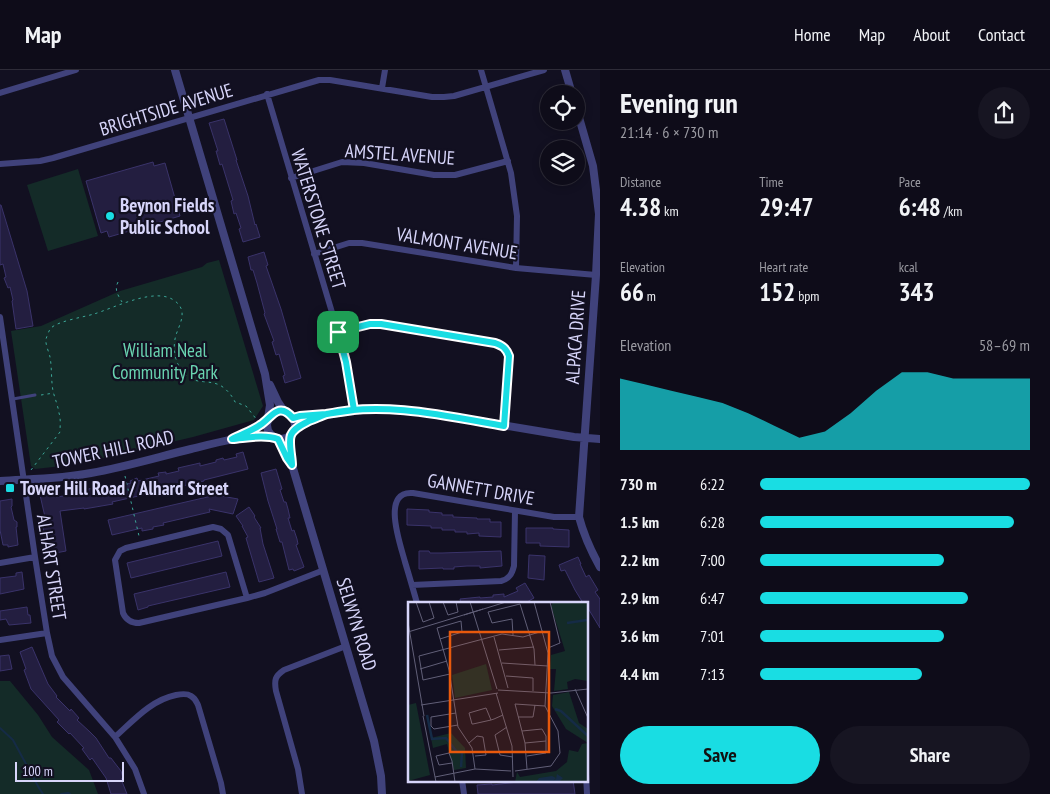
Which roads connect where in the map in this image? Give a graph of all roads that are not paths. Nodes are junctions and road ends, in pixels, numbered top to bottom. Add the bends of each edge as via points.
1 (76, 70) edge
2 (175, 70) edge
3 (384, 70) edge
4 (481, 70) edge
5 (544, 70) edge
6 (565, 70) edge
7 (569, 85) edge
8 (486, 87) junction
9 (382, 88) junction
10 (0, 93) edge
11 (267, 94) junction
12 (189, 118) junction
13 (584, 130) edge
14 (508, 162) junction
15 (0, 164) edge
16 (596, 165) edge
17 (291, 178) junction
18 (314, 254) junction
19 (516, 268) junction
20 (596, 275) junction
21 (0, 321) edge
22 (338, 332) junction
23 (265, 374) junction
24 (35, 396) road end
25 (13, 399) junction
26 (354, 410) junction
27 (284, 411) junction
28 (326, 414) junction
29 (293, 418) junction
30 (268, 419) junction
31 (504, 426) junction
32 (292, 433) junction
33 (276, 438) junction
34 (584, 438) junction
35 (232, 439) junction
36 (600, 439) edge
37 (292, 465) junction
38 (23, 480) junction
39 (0, 481) edge
40 (515, 511) junction
41 (579, 517) junction
42 (35, 557) junction
43 (0, 563) edge
44 (600, 567) edge
45 (324, 570) junction
46 (412, 585) junction
47 (247, 598) junction
48 (417, 602) edge
49 (47, 633) junction
50 (0, 640) edge
51 (346, 646) junction
52 (115, 737) junction
53 (144, 794) edge
54 (223, 794) edge
55 (302, 794) edge
56 (382, 794) edge

1 - 10 street
2 - 12 street
3 - 9 street
4 - 8 street
5 - 8 street, BRIGHTSIDE AVENUE
6 - 7 street
8 - 9 street, BRIGHTSIDE AVENUE via 444,97
8 - 14 street
9 - 11 street, BRIGHTSIDE AVENUE via 319,80
11 - 12 street, BRIGHTSIDE AVENUE
11 - 17 street, WATERSTONE STREET
12 - 15 street, BRIGHTSIDE AVENUE via 40,161
12 - 23 street
13 - 16 street, ALPACA DRIVE
14 - 17 street, AMSTEL AVENUE via 455,175 434,175 342,162
14 - 19 street via 517,216
16 - 20 street, ALPACA DRIVE
17 - 18 street, WATERSTONE STREET
18 - 19 street, VALMONT AVENUE via 349,243 362,243
18 - 22 street, WATERSTONE STREET
19 - 20 street, VALMONT AVENUE
20 - 34 street, ALPACA DRIVE
21 - 25 street, ALHART STREET
22 - 26 street, WATERSTONE STREET
22 - 31 street via 381,324 502,346 509,356
23 - 27 street
23 - 30 street via 270,405
24 - 25 lane
25 - 38 street, ALHART STREET
26 - 28 street
26 - 31 street via 430,413
27 - 29 street
27 - 30 street via 275,412
28 - 29 street
28 - 32 street via 302,424
29 - 32 street via 295,426
30 - 33 street via 268,432
30 - 35 street, TOWER HILL ROAD
31 - 34 street
32 - 33 street via 285,438
32 - 37 street, SELWYN ROAD
33 - 35 street, TOWER HILL ROAD
33 - 37 street, SELWYN ROAD
34 - 36 street
34 - 41 street, ALPACA DRIVE
35 - 38 street, TOWER HILL ROAD via 92,473
37 - 45 street, SELWYN ROAD
38 - 39 street, TOWER HILL ROAD
38 - 42 street, ALHART STREET
40 - 41 street, GANNETT DRIVE
40 - 46 street via 514,566 506,580
40 - 46 street, GANNETT DRIVE via 409,492 403,495 396,504 394,521
41 - 44 street, ALPACA DRIVE via 584,536
42 - 43 street
42 - 49 street, ALHART STREET
45 - 47 street
45 - 51 street, SELWYN ROAD
46 - 48 street, GANNETT DRIVE
47 - 47 street via 228,535 221,528 126,548 115,560 123,613 135,623
49 - 50 street
49 - 52 street, ALHART STREET via 52,656 63,677
51 - 55 street via 284,670 276,678 276,691
51 - 56 street, SELWYN ROAD via 374,741
52 - 53 street, ALHART STREET via 135,770
52 - 54 street via 158,701 175,695 190,695 198,705

